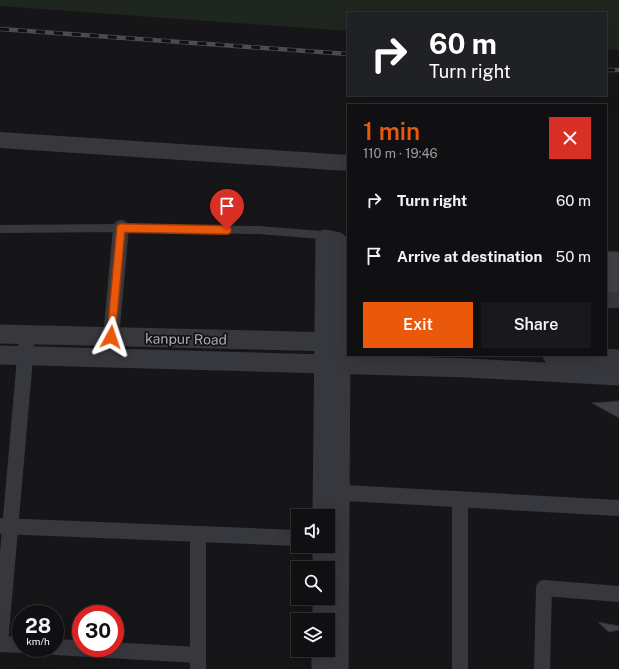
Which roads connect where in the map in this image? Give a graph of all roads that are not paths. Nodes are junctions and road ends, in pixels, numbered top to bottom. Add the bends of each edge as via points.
1 (0, 140) edge
2 (347, 163) edge
3 (121, 228) junction
4 (0, 229) edge
5 (325, 239) joint
6 (607, 300) edge
7 (619, 300) edge
8 (0, 334) edge
9 (27, 335) junction
10 (111, 337) junction
11 (337, 342) edge
12 (0, 355) edge
13 (26, 356) junction
14 (569, 356) edge
15 (619, 359) edge
16 (331, 364) junction
17 (619, 376) edge
18 (331, 492) junction
19 (460, 499) junction
20 (619, 508) edge
21 (325, 509) edge
22 (5, 526) edge
23 (198, 534) junction
24 (291, 538) edge
25 (619, 594) edge
26 (0, 644) edge
27 (12, 645) edge
28 (64, 648) edge
29 (322, 657) edge
30 (198, 662) edge
31 (321, 669) edge
32 (339, 669) edge
33 (460, 669) edge
34 (542, 669) edge

1 - 2 street
3 - 4 lane
3 - 5 lane via 258,230 321,235
3 - 10 street
5 - 11 street
6 - 7 street
8 - 9 street, kanpur Road
9 - 10 street, kanpur Road
9 - 13 street
10 - 11 street, kanpur Road
11 - 16 street
12 - 13 street
13 - 16 street
13 - 22 street
14 - 15 street
16 - 17 street
16 - 18 street
18 - 19 street
18 - 21 street
18 - 32 street
19 - 20 street
19 - 33 street
22 - 23 street
22 - 26 street
23 - 24 street
23 - 30 street
25 - 34 street via 544,588
26 - 27 street
28 - 30 street
29 - 31 street

